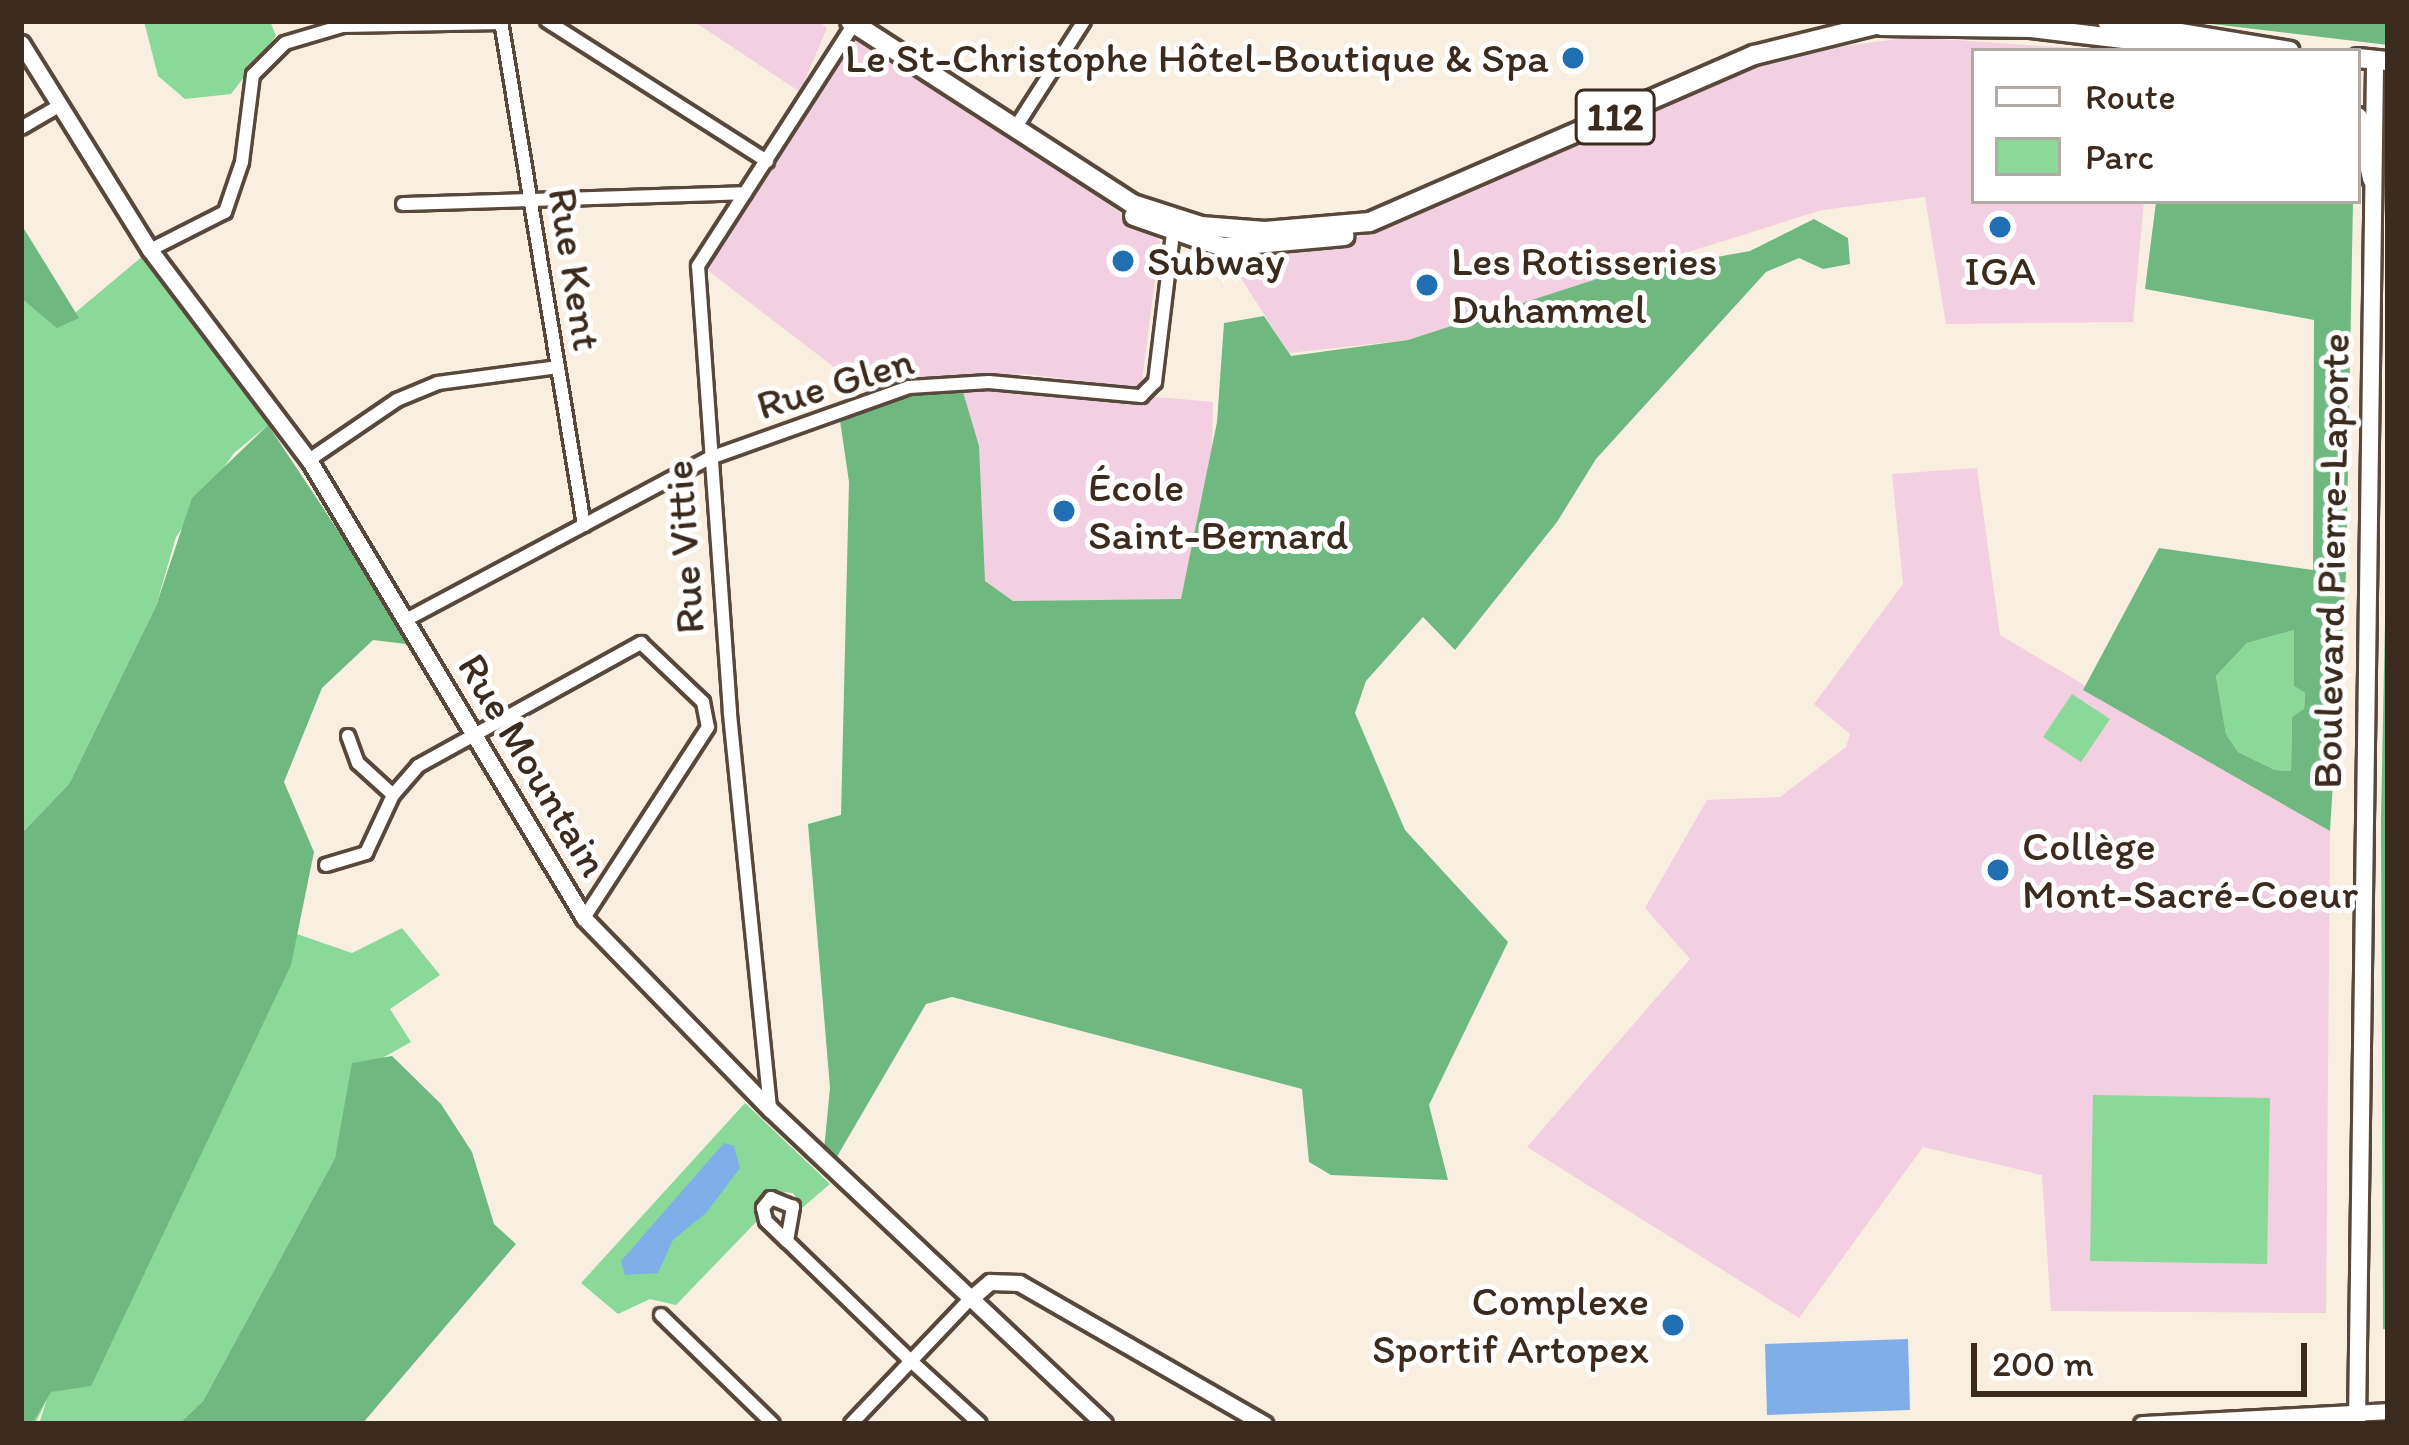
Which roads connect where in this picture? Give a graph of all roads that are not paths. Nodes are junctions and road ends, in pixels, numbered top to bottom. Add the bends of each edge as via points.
1 (1084, 21) edge
2 (1891, 21) edge
3 (2107, 21) edge
4 (501, 22) edge
5 (852, 22) edge
6 (554, 23) edge
7 (2040, 25) edge
8 (1864, 28) junction
9 (21, 43) edge
10 (2204, 48) edge
11 (2255, 48) edge
12 (2374, 59) edge
13 (59, 106) junction
14 (21, 128) edge
15 (1013, 130) junction
16 (2361, 130) edge
17 (767, 160) junction
18 (2372, 178) junction
19 (746, 194) junction
20 (531, 200) junction
21 (403, 204) dead end
22 (1174, 227) junction
23 (150, 250) junction
24 (558, 367) junction
25 (710, 458) junction
26 (309, 460) junction
27 (584, 525) junction
28 (406, 620) junction
29 (348, 736) dead end
30 (470, 738) junction
31 (393, 795) junction
32 (326, 865) dead end
33 (584, 918) junction
34 (770, 1109) junction
35 (787, 1241) dead end
36 (969, 1300) junction
37 (661, 1315) dead end
38 (910, 1361) junction
39 (2388, 1411) edge
40 (2357, 1419) edge
41 (772, 1424) edge
42 (851, 1424) edge
43 (980, 1424) edge
44 (1104, 1424) edge
45 (1264, 1424) edge
46 (2142, 1424) edge

1 - 15 street
2 - 8 main road, 112
3 - 11 main road
4 - 20 street, Rue Kent
4 - 23 street via 342,26 285,43 253,75 242,162 225,212
5 - 15 main road
5 - 17 street, Rue Vittie
6 - 17 street
7 - 8 main road, 112
7 - 10 main road, 112
8 - 22 main road, 112 via 1754,55 1341,238 1268,248
9 - 13 street, Rue Mountain
12 - 18 main road, Boulevard Pierre-Laporte
13 - 14 street
13 - 23 street, Rue Mountain
15 - 22 main road
16 - 18 main road
17 - 19 street, Rue Vittie
18 - 40 main road, Boulevard Pierre-Laporte
19 - 20 street
19 - 25 street, Rue Vittie via 698,266
20 - 21 street
20 - 24 street, Rue Kent
22 - 25 street, Rue Glen via 1155,382 1141,396 989,382 909,387
23 - 26 street, Rue Mountain
24 - 26 street via 438,383 397,400
24 - 27 street, Rue Kent
25 - 27 street, Rue Glen
25 - 34 street, Rue Vittie
26 - 28 street, Rue Mountain
27 - 28 street, Rue Glen
28 - 30 street, Rue Mountain
29 - 31 street via 368,777
30 - 31 street via 418,766
30 - 33 street, Rue Mountain
30 - 33 street via 641,643 653,646 710,715
31 - 32 street via 366,853
33 - 34 street, Rue Mountain
34 - 36 street, Rue Mountain
35 - 38 street
36 - 38 street
36 - 44 street, Rue Mountain
36 - 45 street via 990,1282 1019,1283
37 - 41 street
38 - 42 street
38 - 43 street
39 - 40 street
40 - 46 street

